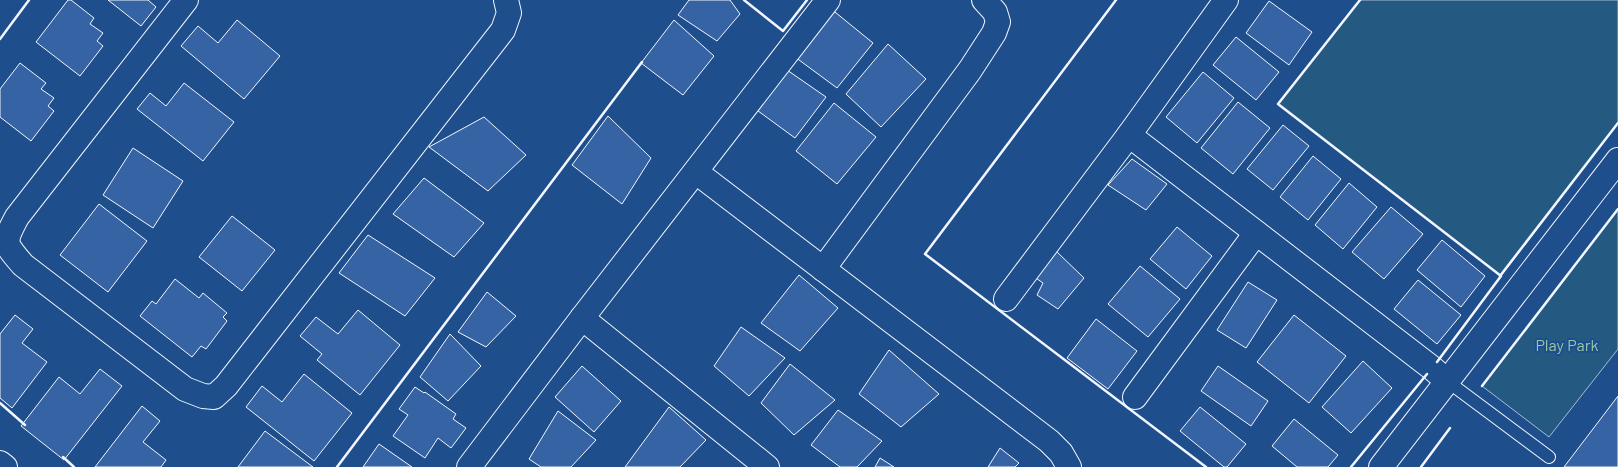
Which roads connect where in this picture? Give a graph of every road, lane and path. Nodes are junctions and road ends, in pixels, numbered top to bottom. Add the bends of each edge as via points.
1 (186, 0) edge
2 (506, 0) edge
3 (828, 0) edge
4 (984, 0) edge
5 (1226, 0) edge
6 (1130, 135) junction
7 (1618, 160) edge
8 (696, 172) junction
9 (1256, 233) junction
10 (823, 269) junction
11 (1006, 299) dead end
12 (582, 318) junction
13 (1447, 381) junction
14 (1135, 397) dead end
15 (1549, 457) dead end
16 (0, 463) edge
17 (5, 467) edge
18 (469, 467) edge
19 (767, 467) edge
20 (1069, 467) edge
21 (1381, 467) edge

1 - 2 street via 17,217 7,236 9,249 31,270 185,389 214,398 503,30 510,13
3 - 8 street
4 - 10 street via 995,12 998,22 994,33
5 - 6 street
6 - 9 street
6 - 11 street
7 - 13 street
8 - 10 street
8 - 12 street
9 - 13 street
9 - 14 street
10 - 20 street via 1049,441
12 - 18 street
12 - 19 street
13 - 15 lane
13 - 21 street
16 - 17 street

